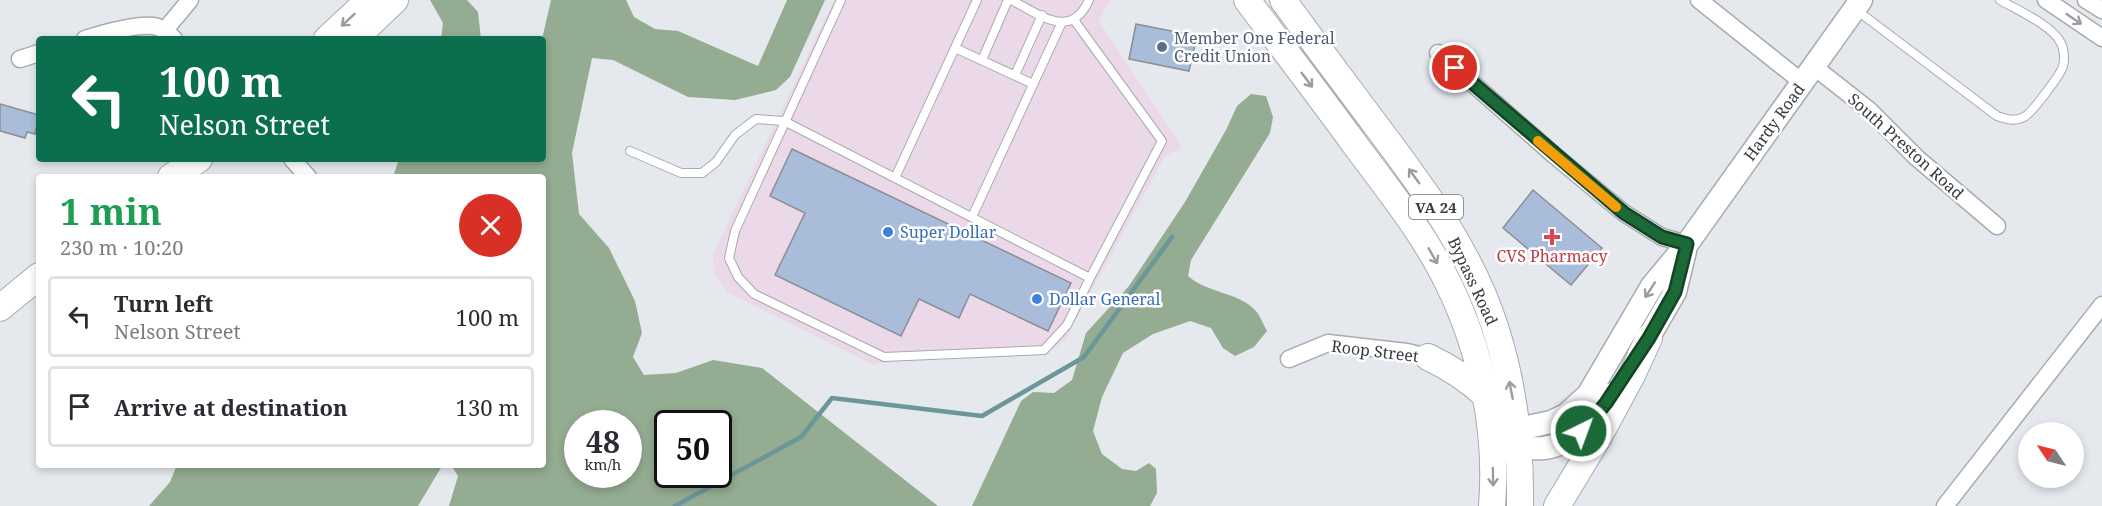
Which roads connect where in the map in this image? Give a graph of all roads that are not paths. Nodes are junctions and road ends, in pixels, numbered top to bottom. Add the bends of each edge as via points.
1 (190, 0) edge
2 (369, 0) edge
3 (395, 0) edge
4 (841, 0) edge
5 (977, 0) edge
6 (1009, 0) edge
7 (1089, 0) edge
8 (1247, 0) edge
9 (1283, 0) edge
10 (1699, 0) edge
11 (2000, 0) edge
12 (2046, 0) edge
13 (2086, 0) edge
14 (1858, 4) edge
15 (2102, 10) edge
16 (1042, 15) junction
17 (1074, 20) junction
18 (1062, 22) junction
19 (169, 35) edge
20 (98, 36) edge
21 (330, 36) edge
22 (357, 36) edge
23 (2102, 38) edge
24 (955, 48) junction
25 (1438, 53) dead end
26 (36, 55) edge
27 (20, 59) dead end
28 (981, 60) junction
29 (1808, 74) junction
30 (1015, 75) junction
31 (1034, 84) junction
32 (784, 122) junction
33 (630, 151) dead end
34 (295, 162) edge
35 (305, 174) edge
36 (895, 178) junction
37 (972, 217) junction
38 (1997, 226) dead end
39 (1687, 244) junction
40 (36, 278) edge
41 (1090, 278) junction
42 (2102, 306) edge
43 (0, 308) edge
44 (1465, 324) junction
45 (1649, 338) junction
46 (1428, 357) junction
47 (1289, 359) dead end
48 (1485, 394) junction
49 (1518, 438) junction
50 (1493, 447) junction
51 (1492, 506) edge
52 (1520, 506) edge
53 (1557, 506) edge
54 (1945, 506) edge

1 - 19 street
2 -> 21 main road
3 - 22 main road
4 - 32 lane
5 - 24 lane
6 - 16 lane
6 - 28 lane
7 - 17 lane
8 -> 44 main road, Bypass Road / VA 24 via 1404,210 1449,285
49 -> 9 main road, Bypass Road / VA 24 via 1507,366 1495,326 1464,254 1431,201
10 - 29 street, South Preston Road
11 - 14 lane via 2050,30 2061,43 2064,56 2063,67 2032,111 2016,120 1997,116
12 -> 23 street
13 - 15 street
14 - 29 main road, Hardy Road
16 - 18 lane
16 - 30 lane
17 - 18 lane
17 - 41 lane via 1162,141
18 - 31 lane
19 - 20 street via 153,26
24 - 28 lane
24 - 36 lane
25 - 39 street via 1624,213 1662,237
26 - 27 street
28 - 30 lane
29 - 38 street, South Preston Road via 1869,110 1917,158
29 - 39 main road, Hardy Road
30 - 31 lane
31 - 37 lane
32 - 33 lane via 756,119 735,135 716,162 702,173 681,173
32 - 36 lane
32 - 41 lane via 735,231 729,258 738,277 754,294 884,357 1044,350 1067,326
34 - 35 street
36 - 37 lane
37 - 41 lane
39 - 45 main road, Hardy Road via 1675,292
39 -> 49 main road, Hardy Road via 1652,286 1588,395 1566,415
40 - 43 main road
42 - 54 street
44 - 46 main road via 1456,345
44 - 48 main road, Bypass Road / VA 24
45 - 49 main road, Hardy Road via 1606,403 1581,431 1545,448
45 - 53 main road via 1604,427
46 - 47 street, Roop Street via 1328,344
46 - 48 main road via 1449,367
48 - 50 main road, Bypass Road / VA 24
49 - 50 main road, Hardy Road
49 - 52 main road, Bypass Road / VA 24
50 -> 51 main road, VA 24

